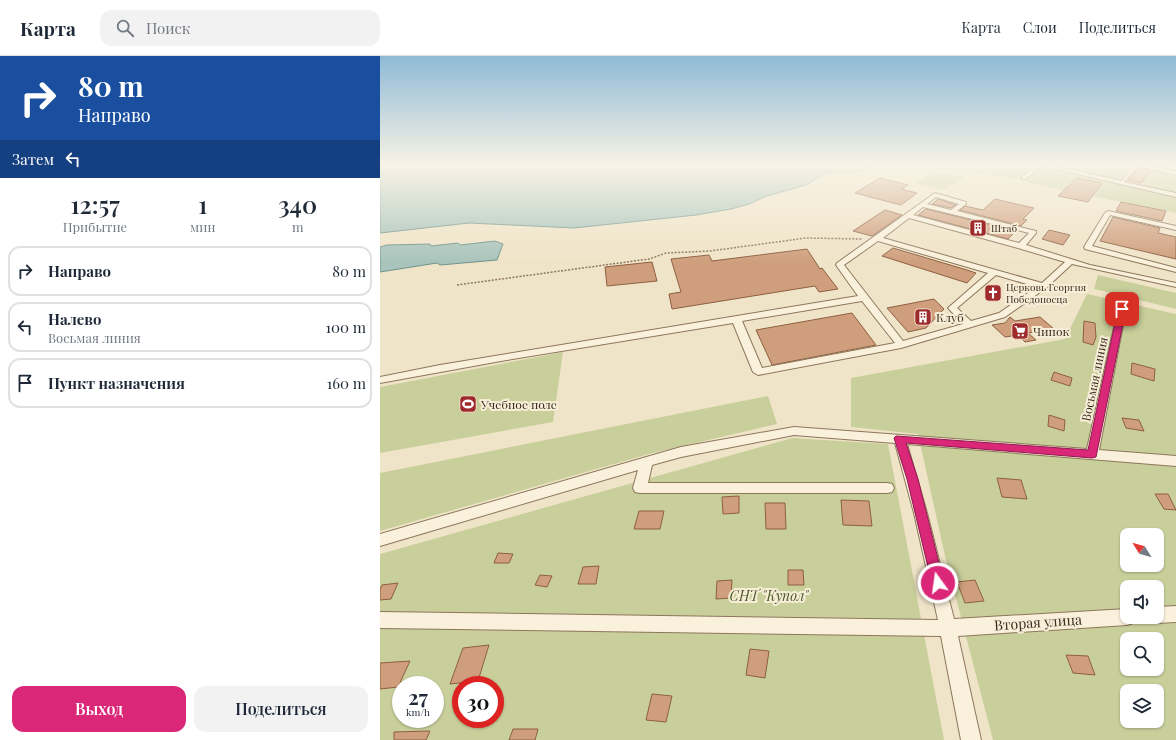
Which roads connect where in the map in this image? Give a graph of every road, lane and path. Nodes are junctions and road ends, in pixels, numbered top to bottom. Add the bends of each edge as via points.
1 (933, 198) edge
2 (942, 198) edge
3 (921, 208) junction
4 (953, 214) junction
5 (908, 216) junction
6 (1176, 228) edge
7 (874, 240) junction
8 (1021, 246) junction
9 (1071, 261) junction
10 (1176, 270) edge
11 (993, 273) junction
12 (457, 285) dead end
13 (1176, 285) edge
14 (1043, 286) junction
15 (864, 298) junction
16 (1122, 309) dead end
17 (1002, 315) junction
18 (737, 320) junction
19 (1009, 322) dead end
20 (969, 325) junction
21 (901, 345) junction
22 (380, 380) edge
23 (899, 438) junction
24 (1092, 454) junction
25 (1176, 461) edge
26 (646, 462) junction
27 (887, 488) dead end
28 (380, 540) edge
29 (1176, 614) edge
30 (1164, 615) edge
31 (1120, 617) edge
32 (380, 620) edge
33 (948, 628) junction
34 (971, 740) edge

1 - 3 street
2 - 4 street via 964,202
3 - 4 street
3 - 5 street
4 - 8 street via 1034,232
5 - 7 street
5 - 8 street
6 - 10 street via 1108,213 1088,248
7 - 11 street
7 - 12 path via 852,237 806,238 710,251 666,253 649,259
7 - 15 street via 840,265
8 - 9 street
9 - 13 street
9 - 14 street
11 - 14 street
11 - 20 street via 952,308 951,311
14 - 17 street
15 - 18 street
15 - 21 street
16 - 24 street, Восьмая линия
17 - 19 street
17 - 20 street
18 - 21 street via 758,372
18 - 22 street via 489,359
20 - 21 street
23 - 24 street
23 - 26 street via 794,431 681,452
23 - 33 street via 912,479
24 - 25 street
26 - 27 street via 640,488
26 - 28 street
29 - 30 street
31 - 33 street, Вторая улица
32 - 33 street, Вторая улица
33 - 34 street

